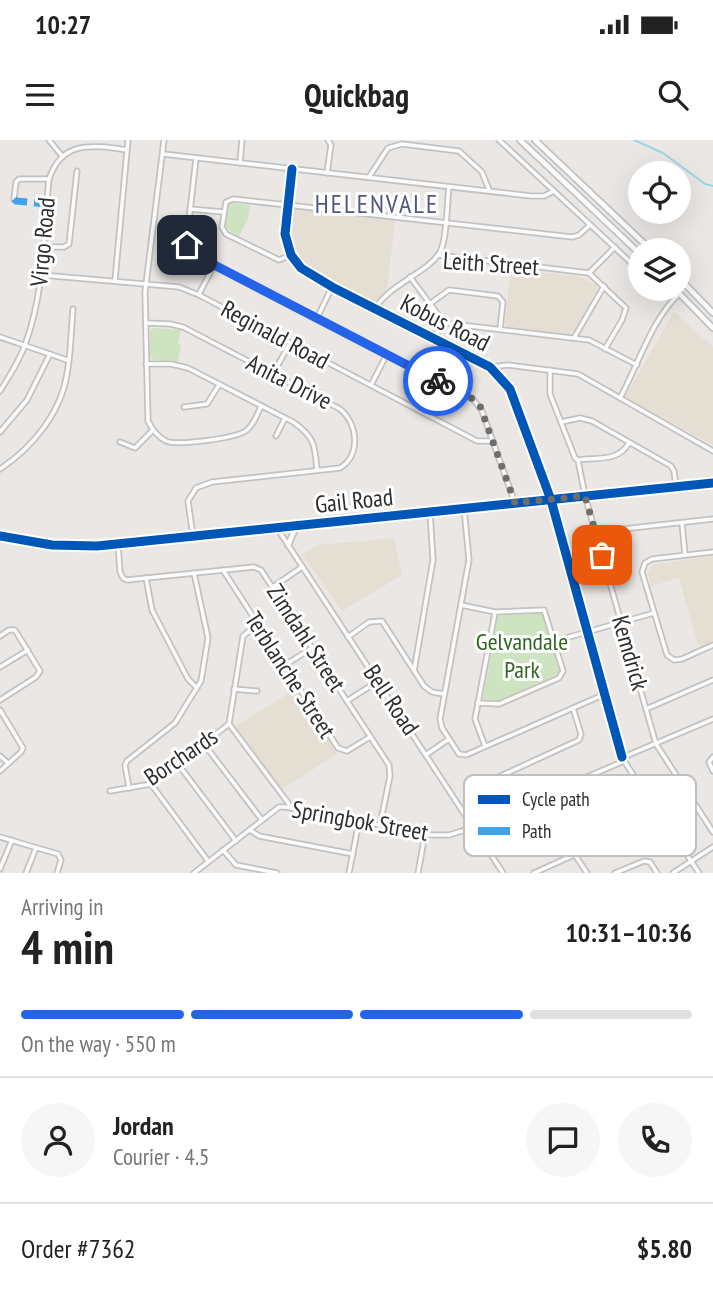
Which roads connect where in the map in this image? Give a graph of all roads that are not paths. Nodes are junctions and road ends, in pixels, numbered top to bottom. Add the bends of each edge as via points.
1 (49, 140) edge
2 (128, 140) edge
3 (164, 140) edge
4 (242, 140) edge
5 (328, 140) edge
6 (499, 140) edge
7 (520, 140) edge
8 (535, 140) edge
9 (127, 150) junction
10 (163, 154) junction
11 (62, 156) junction
12 (196, 158) junction
13 (240, 163) junction
14 (292, 169) junction
15 (77, 171) dead end
16 (327, 173) junction
17 (369, 177) junction
18 (49, 180) junction
19 (449, 187) junction
20 (489, 191) junction
21 (554, 191) junction
22 (14, 199) dead end
23 (288, 205) junction
24 (190, 209) junction
25 (223, 212) junction
26 (445, 223) junction
27 (590, 225) junction
28 (638, 238) edge
29 (628, 243) edge
30 (44, 247) junction
31 (615, 247) junction
32 (291, 255) junction
33 (438, 255) junction
34 (628, 259) edge
35 (214, 265) junction
36 (589, 273) junction
37 (42, 275) junction
38 (410, 278) junction
39 (115, 280) junction
40 (148, 282) junction
41 (604, 286) junction
42 (332, 287) junction
43 (691, 290) edge
44 (199, 295) junction
45 (671, 301) edge
46 (687, 301) edge
47 (431, 303) junction
48 (73, 309) dead end
49 (375, 309) junction
50 (713, 313) edge
51 (317, 318) junction
52 (146, 323) junction
53 (444, 323) junction
54 (713, 328) edge
55 (500, 329) junction
56 (0, 337) edge
57 (574, 338) junction
58 (435, 340) junction
59 (290, 343) junction
60 (26, 344) junction
61 (605, 349) junction
62 (50, 354) junction
63 (387, 354) junction
64 (464, 356) junction
65 (68, 360) junction
66 (146, 364) junction
67 (637, 365) junction
68 (490, 367) junction
69 (550, 370) junction
70 (273, 374) junction
71 (219, 385) junction
72 (371, 385) junction
73 (448, 387) junction
74 (0, 391) edge
75 (620, 398) junction
76 (261, 406) junction
77 (184, 407) dead end
78 (285, 418) junction
79 (561, 422) junction
80 (153, 430) junction
81 (0, 432) edge
82 (276, 436) dead end
83 (493, 441) junction
84 (120, 442) dead end
85 (629, 443) junction
86 (713, 451) edge
87 (578, 460) junction
88 (0, 469) edge
89 (317, 471) junction
90 (713, 483) edge
91 (676, 487) junction
92 (585, 496) junction
93 (551, 500) junction
94 (515, 503) junction
95 (464, 508) junction
96 (430, 512) junction
97 (713, 519) edge
98 (682, 523) junction
99 (297, 526) junction
100 (277, 528) junction
101 (596, 532) junction
102 (193, 536) junction
103 (0, 537) edge
104 (118, 544) junction
105 (288, 545) junction
106 (713, 552) edge
107 (685, 555) junction
108 (302, 567) junction
109 (223, 570) junction
110 (194, 573) junction
111 (146, 578) junction
112 (273, 587) junction
113 (461, 605) junction
114 (495, 612) junction
115 (653, 613) junction
116 (621, 622) junction
117 (257, 625) junction
118 (588, 632) junction
119 (0, 636) edge
120 (348, 637) junction
121 (555, 641) junction
122 (712, 645) edge
123 (312, 648) junction
124 (28, 650) junction
125 (713, 652) edge
126 (416, 657) junction
127 (405, 659) junction
128 (285, 666) junction
129 (0, 667) edge
130 (414, 671) junction
131 (713, 680) edge
132 (378, 681) junction
133 (198, 689) junction
134 (234, 689) junction
135 (257, 691) dead end
136 (444, 694) junction
137 (605, 694) junction
138 (0, 701) edge
139 (347, 701) junction
140 (478, 703) junction
141 (573, 708) junction
142 (646, 709) junction
143 (0, 710) edge
144 (713, 719) edge
145 (229, 724) junction
146 (370, 737) junction
147 (449, 739) junction
148 (204, 744) junction
149 (656, 744) junction
150 (485, 746) junction
151 (426, 754) junction
152 (0, 756) edge
153 (713, 757) edge
154 (625, 758) junction
155 (8, 763) junction
156 (178, 764) junction
157 (0, 771) edge
158 (713, 771) edge
159 (503, 775) edge
160 (588, 775) edge
161 (634, 775) edge
162 (676, 775) edge
163 (151, 784) junction
164 (129, 788) junction
165 (110, 791) dead end
166 (696, 806) edge
167 (292, 808) junction
168 (464, 812) edge
169 (262, 820) junction
170 (359, 821) junction
171 (380, 825) junction
172 (250, 830) junction
173 (464, 830) edge
174 (713, 832) edge
175 (425, 834) junction
176 (0, 837) edge
177 (12, 840) junction
178 (236, 841) junction
179 (713, 847) edge
180 (36, 848) junction
181 (223, 850) junction
182 (353, 854) junction
183 (492, 856) edge
184 (573, 856) edge
185 (576, 856) edge
186 (688, 856) edge
187 (691, 861) junction
188 (209, 862) junction
189 (0, 869) edge
190 (545, 871) edge
191 (26, 873) edge
192 (57, 873) edge
193 (194, 873) edge
194 (277, 873) edge
195 (349, 873) edge
196 (418, 873) edge
197 (503, 873) edge
198 (534, 873) edge
199 (586, 873) edge
200 (615, 873) edge
201 (657, 873) edge
202 (673, 873) edge
203 (699, 873) edge

1 - 11 street
2 - 9 street
3 - 10 street
4 - 13 street
5 - 16 street
6 - 21 street
7 - 29 street
8 - 28 street
9 - 11 street via 87,145
9 - 39 street
10 - 12 street
10 - 40 street
11 - 18 street, Virgo Road
12 - 13 street
12 - 24 street
13 - 14 street
14 - 16 street
14 - 23 street
15 - 30 street via 69,244
16 - 17 street
17 - 19 street
17 - 20 street via 388,148 402,144 459,151 482,172
18 - 22 street via 19,178
18 - 30 street, Virgo Road
19 - 20 street
19 - 26 street
20 - 21 street via 542,197
21 - 27 street
23 - 25 street via 229,199
23 - 26 street
23 - 32 street via 285,234
24 - 25 street
24 - 35 street via 187,248
25 - 32 street via 226,234 275,259
26 - 27 street via 572,237
26 - 33 street
27 - 31 street
30 - 37 street, Virgo Road
31 - 34 street
31 - 36 street
32 - 42 street, Kobus Road via 304,271
33 - 36 street, Leith Street
33 - 38 street, Leith Street
35 - 44 street
35 - 51 street
36 - 41 street
37 - 39 street, Reginald Road
37 - 60 street, Virgo Road
38 - 47 street
38 - 49 street, Leith Street
39 - 40 street, Reginald Road
40 - 44 street, Reginald Road
40 - 52 street
41 - 57 street
41 - 61 street via 626,310
42 - 49 street, Kobus Road
42 - 51 street
43 - 50 street
44 - 59 street, Reginald Road
45 - 67 street
46 - 54 street
47 - 53 street
47 - 55 street via 447,291 498,296 503,302
48 - 65 street
49 - 58 street, Kobus Road
51 - 63 street
52 - 66 street
52 - 70 street, Anita Drive via 183,327
53 - 55 street
53 - 58 street
55 - 57 street
56 - 60 street
57 - 61 street
58 - 64 street, Kobus Road
59 - 70 street
59 - 72 street, Reginald Road
60 - 62 street
60 - 74 street, Virgo Road
61 - 67 street
62 - 65 street
62 - 81 street via 27,400
63 - 72 street
63 - 73 street
64 - 68 street, Kobus Road
64 - 73 street
65 - 88 street via 66,381 45,426 22,453
66 - 71 street via 180,366
66 - 80 street via 147,417
67 - 75 street
68 - 69 street
68 - 93 street, Kobus Road via 513,395
69 - 75 street via 578,374
69 - 79 street, Kemdrick via 549,390
70 - 89 street, Anita Drive via 340,409 352,423 351,458 340,468
71 - 76 street
71 - 77 street via 207,404
72 - 83 street, Reginald Road via 477,441
73 - 83 street via 480,406
75 - 86 street
76 - 78 street
76 - 80 street via 249,429 237,435 176,443
78 - 82 street
78 - 89 street via 310,436
79 - 85 street via 588,419
79 - 87 street, Kemdrick via 571,453
80 - 84 street via 135,448
83 - 94 street
85 - 87 street via 616,456
85 - 91 street via 671,466
87 - 92 street, Kemdrick
89 - 102 street, Anita Drive via 200,485 188,501
90 - 91 street, Gail Road
91 - 92 street, Gail Road
92 - 93 street, Gail Road
92 - 101 street, Kemdrick
93 - 94 street, Gail Road
93 - 118 street, Kobus Road
94 - 95 street, Gail Road
95 - 96 street, Gail Road
95 - 113 street via 469,552
96 - 99 street, Gail Road
96 - 126 street via 433,560
97 - 98 street
98 - 101 street
98 - 107 street
99 - 100 street, Gail Road
99 - 105 street
100 - 102 street, Gail Road
100 - 105 street, Bell Road
101 - 116 street, Kemdrick
102 - 104 street, Gail Road
103 - 104 street, Gail Road via 67,546
104 - 111 street, Zimdahl Street via 123,578
105 - 108 street, Bell Road
106 - 107 street
107 - 115 street via 652,559 643,567
108 - 112 street
108 - 120 street, Bell Road
109 - 110 street, Zimdahl Street
109 - 112 street, Zimdahl Street via 257,568
109 - 117 street, Terblanche Street
110 - 111 street, Zimdahl Street
110 - 133 street via 208,643
111 - 133 street via 152,610
112 - 123 street, Zimdahl Street
113 - 114 street
113 - 136 street
114 - 121 street via 542,608
114 - 140 street
115 - 116 street
115 - 122 street via 671,658 682,659
116 - 118 street
116 - 142 street, Kemdrick
117 - 128 street, Terblanche Street
117 - 134 street, Borchards via 244,634
118 - 121 street
118 - 137 street, Kobus Road
119 - 124 street via 15,631
120 - 127 street via 369,622 381,620
120 - 132 street, Bell Road
121 - 140 street via 563,671 559,678 499,704
122 - 125 street
123 - 128 street
123 - 139 street, Zimdahl Street
124 - 129 street
124 - 138 street via 39,674
126 - 127 street
126 - 130 street
127 - 130 street
128 - 146 street, Terblanche Street via 340,750 349,750
130 - 136 street via 426,689
131 - 142 street
132 - 139 street
132 - 151 street, Bell Road
133 - 164 street via 175,723 127,761
134 - 135 street
134 - 145 street, Borchards
136 - 147 street via 440,721
137 - 141 street
137 - 154 street, Kobus Road
139 - 146 street, Zimdahl Street
140 - 150 street via 475,722
141 - 150 street
141 - 159 street via 579,740
142 - 149 street, Kemdrick
143 - 155 street via 23,748
144 - 149 street
145 - 148 street, Borchards
145 - 167 street
146 - 171 street, Zimdahl Street via 390,771
147 - 150 street via 459,754
147 - 151 street
148 - 156 street, Borchards
148 - 169 street
149 - 154 street
149 - 162 street, Kemdrick
151 - 168 street, Bell Road
152 - 155 street
153 - 158 street via 709,762
154 - 160 street, Springbok Street
154 - 161 street, Kobus Road
155 - 157 street
156 - 163 street, Borchards
156 - 178 street
163 - 164 street, Borchards
163 - 188 street
164 - 165 street, Borchards
166 - 174 street, Kemdrick
167 - 169 street, Springbok Street via 279,807
167 - 170 street, Springbok Street
169 - 172 street, Springbok Street
170 - 171 street, Springbok Street
170 - 182 street
171 - 175 street, Springbok Street
172 - 178 street, Springbok Street
172 - 182 street via 259,836
173 - 175 street, Springbok Street
175 - 196 street
176 - 177 street
177 - 180 street
177 - 189 street
178 - 181 street, Springbok Street
179 - 187 street
180 - 191 street
180 - 192 street via 58,854
181 - 188 street, Springbok Street
181 - 194 street via 236,865
182 - 195 street
183 - 197 street, Bell Road
184 - 190 street
185 - 199 street
186 - 187 street
187 - 202 street
187 - 203 street
188 - 193 street, Springbok Street
190 - 198 street
200 - 201 street via 645,860

